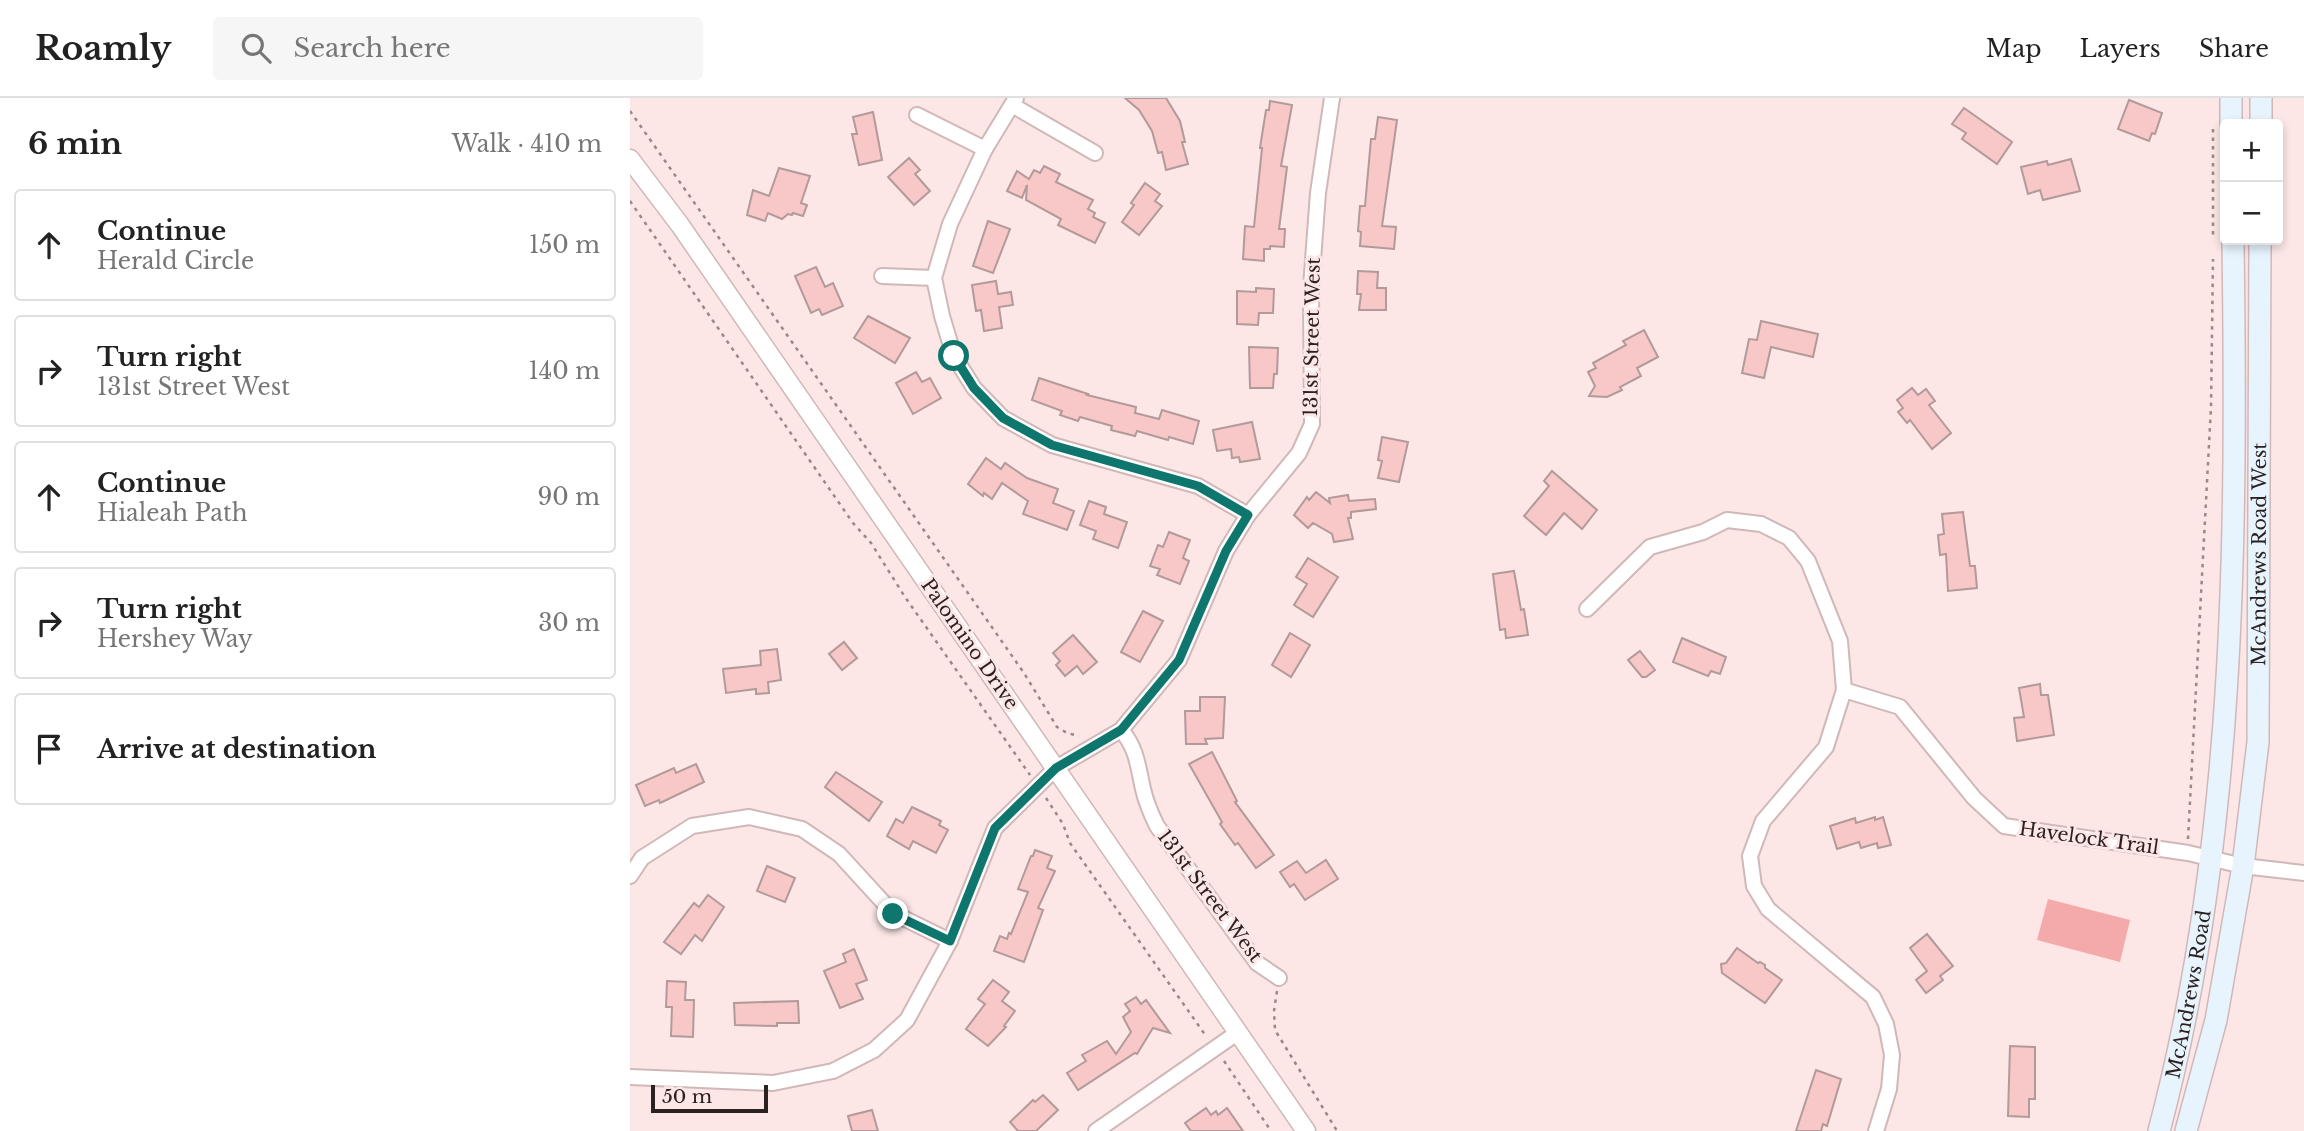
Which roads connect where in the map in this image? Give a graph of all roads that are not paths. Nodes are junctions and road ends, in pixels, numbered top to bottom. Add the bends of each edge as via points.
1 (1332, 98) edge
2 (2231, 98) edge
3 (2261, 98) edge
4 (1014, 102) edge
5 (917, 115) dead end
6 (2224, 119) edge
7 (2260, 119) edge
8 (985, 149) junction
9 (1095, 153) dead end
10 (630, 159) edge
11 (2223, 245) edge
12 (2260, 245) edge
13 (882, 276) dead end
14 (934, 278) junction
15 (1248, 515) junction
16 (1587, 609) dead end
17 (1844, 690) junction
18 (1121, 730) junction
19 (1056, 768) junction
20 (2212, 858) junction
21 (2243, 866) junction
22 (2304, 873) edge
23 (630, 876) edge
24 (950, 941) junction
25 (1279, 978) road end
26 (1237, 1033) junction
27 (630, 1077) edge
28 (1096, 1131) edge
29 (1306, 1131) edge
30 (1875, 1131) edge
31 (2159, 1131) edge
32 (2186, 1131) edge

1 - 15 street, 131st Street West via 1318,192 1311,287 1312,424 1299,453
2 - 6 main road
3 - 7 main road
4 - 8 street
4 - 9 street
5 - 8 street
8 - 14 street via 950,224
10 - 19 street, Palomino Drive
11 - 20 main road, McAndrews Road West via 2235,385 2229,651
12 - 21 main road, McAndrews Road West via 2258,742
13 - 14 street
14 - 15 street via 954,356 974,388 1003,418 1052,445 1198,486
15 - 18 street, 131st Street West via 1226,551 1179,660
16 - 17 street via 1650,547 1727,520 1761,524 1789,538 1808,561 1840,641
17 - 20 street, Havelock Trail via 1900,707 1974,798 2004,826
17 - 30 street via 1826,747 1763,821 1750,856 1754,886 1768,909 1873,998 1886,1024 1892,1055 1889,1088
18 - 19 street, 131st Street West
18 - 25 street, 131st Street West via 1138,759 1157,826 1256,963
19 - 24 street, 131st Street West via 995,828
19 - 26 street, Palomino Drive
20 - 21 street, Havelock Trail
20 - 31 main road, McAndrews Road via 2194,978
21 - 22 street, Havelock Trail
21 - 32 main road, McAndrews Road via 2216,1020
23 - 24 street via 642,858 692,826 749,817 802,830 839,854 893,914
24 - 27 street, 131st Street West via 907,1020 873,1050 833,1071 773,1083
26 - 28 street
26 - 29 street, Palomino Drive

